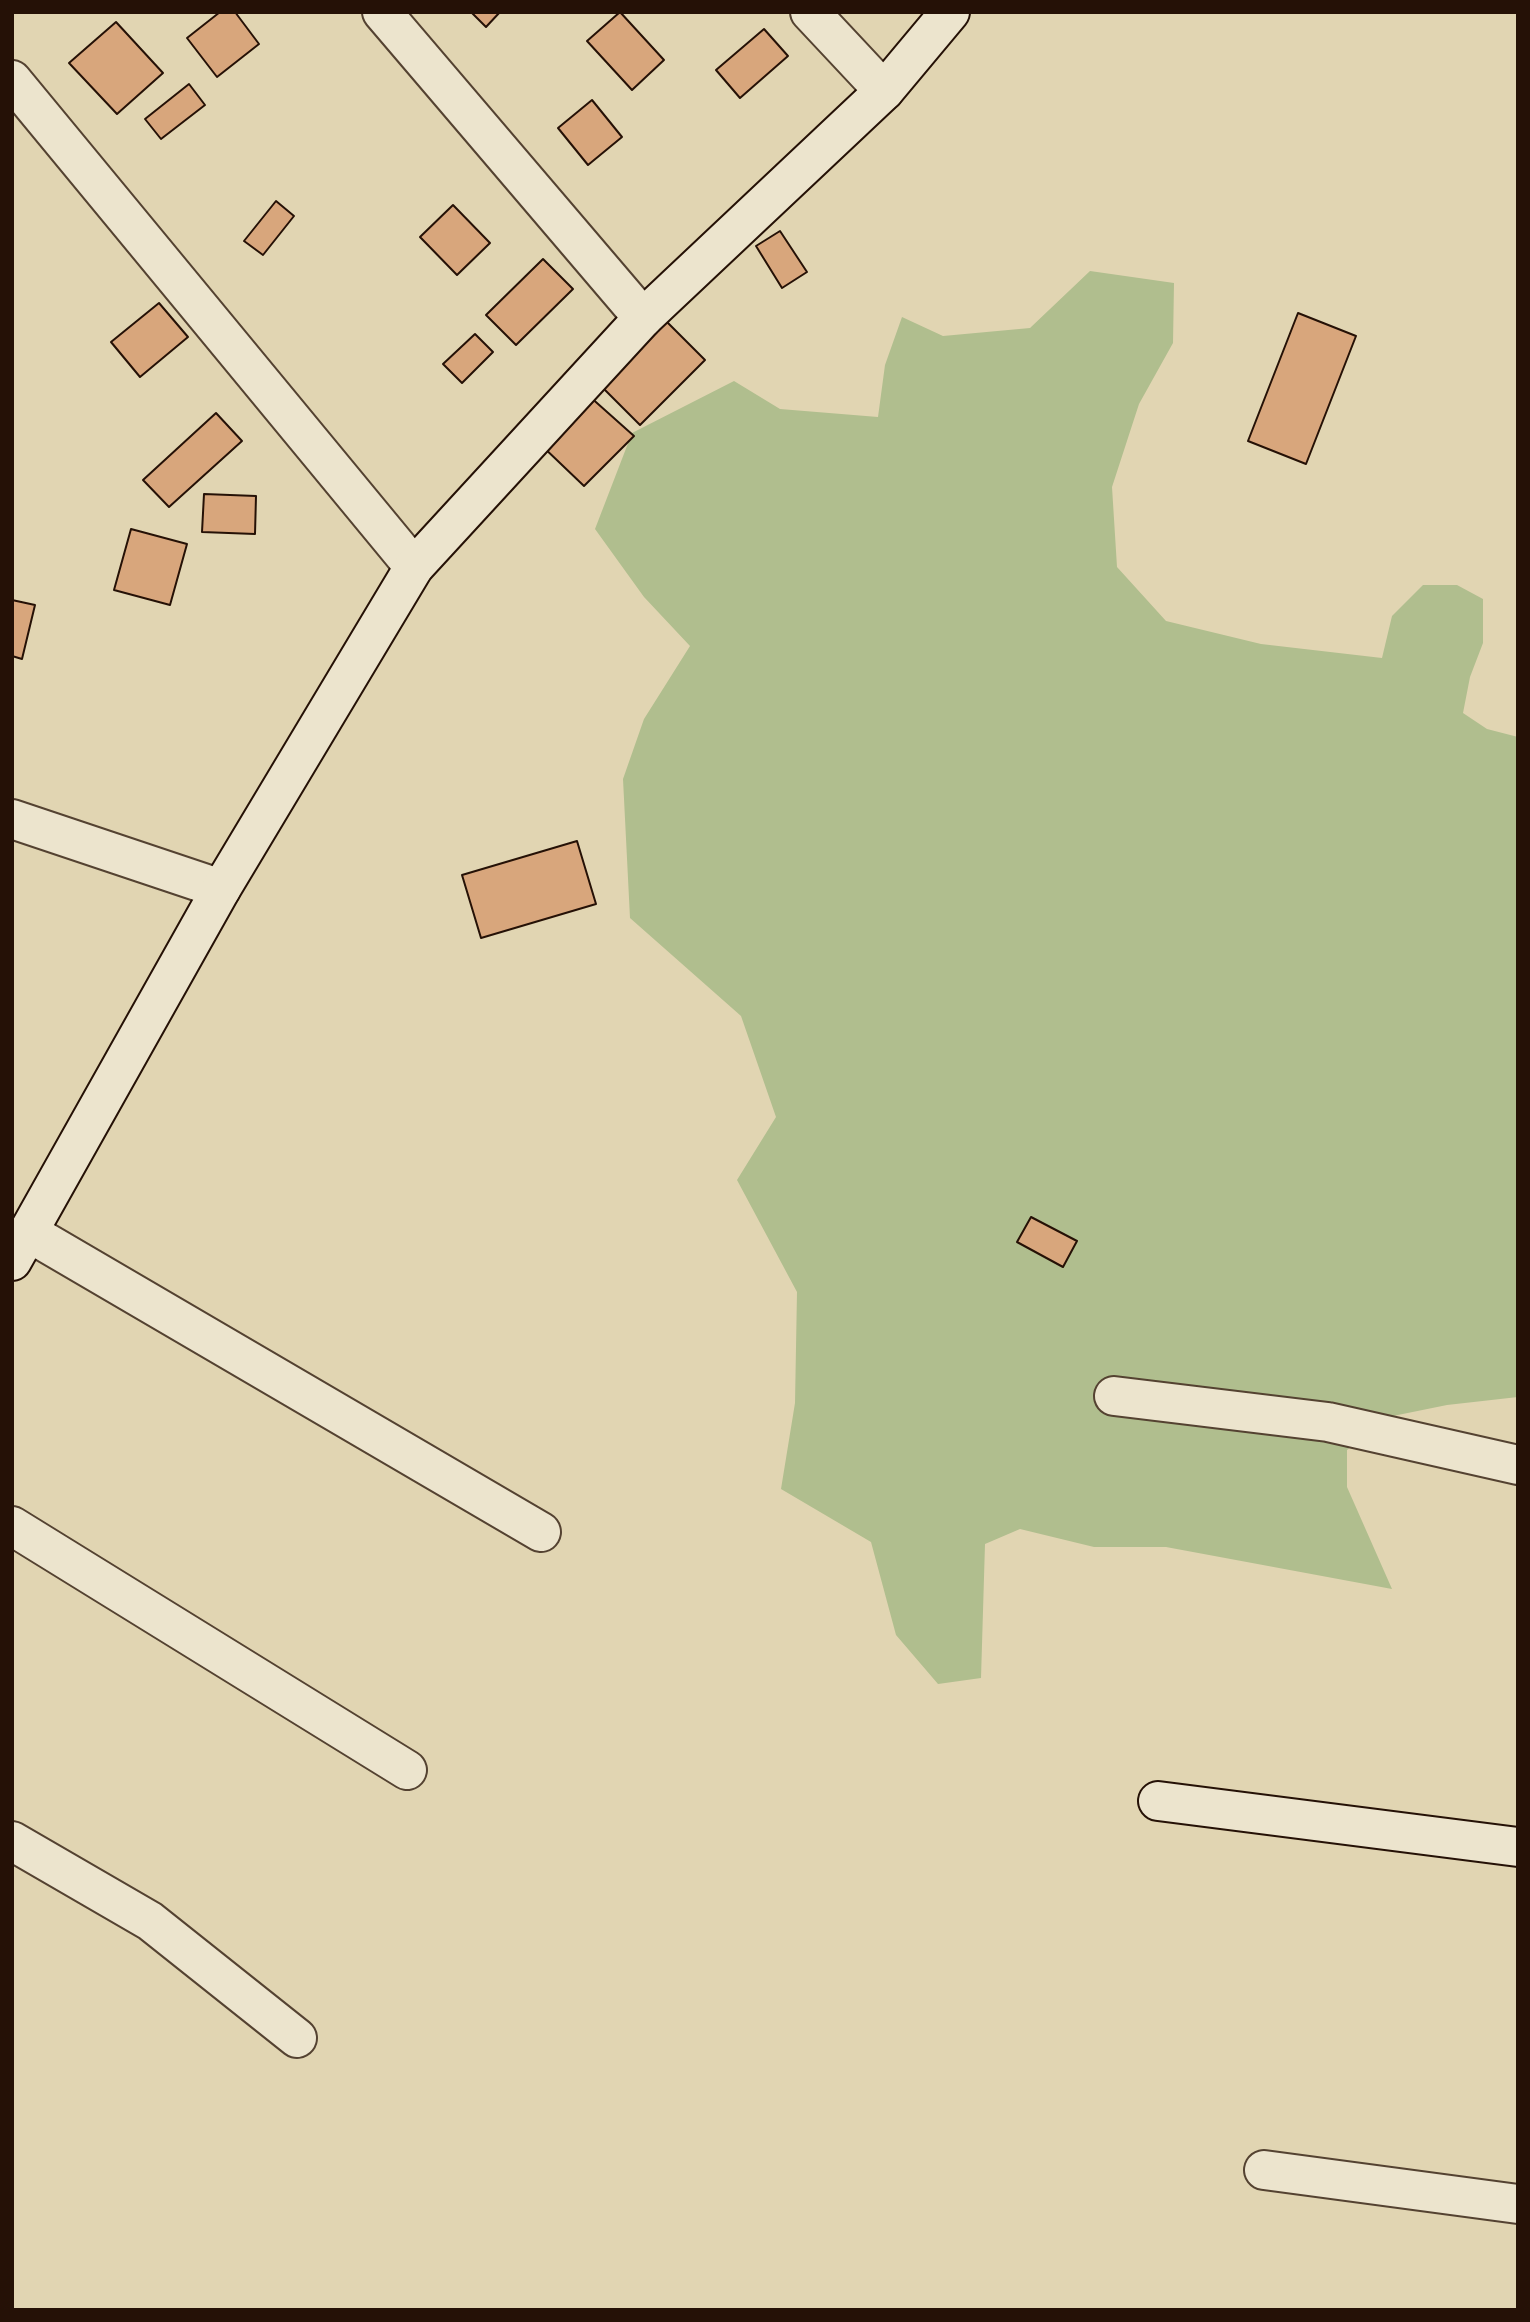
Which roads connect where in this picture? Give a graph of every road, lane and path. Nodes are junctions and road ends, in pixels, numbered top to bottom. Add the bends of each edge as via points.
1 (382, 12) edge
2 (810, 12) edge
3 (950, 12) edge
4 (12, 80) edge
5 (884, 91) junction
6 (643, 318) junction
7 (414, 567) junction
8 (12, 819) edge
9 (221, 889) junction
10 (20, 1246) edge
11 (1114, 1396) dead end
12 (1518, 1465) edge
13 (12, 1526) edge
14 (541, 1532) dead end
15 (407, 1770) dead end
16 (1158, 1801) dead end
17 (12, 1841) edge
18 (1518, 1847) edge
19 (297, 2038) dead end
20 (1264, 2170) dead end
21 (1518, 2204) edge

1 - 6 street
2 - 5 street
3 - 5 street
4 - 7 street
5 - 6 street
6 - 7 street
7 - 9 street
8 - 9 street
9 - 10 street
10 - 14 street
11 - 12 street via 1328,1423
13 - 15 street
16 - 18 street
17 - 19 street via 150,1921
20 - 21 street

